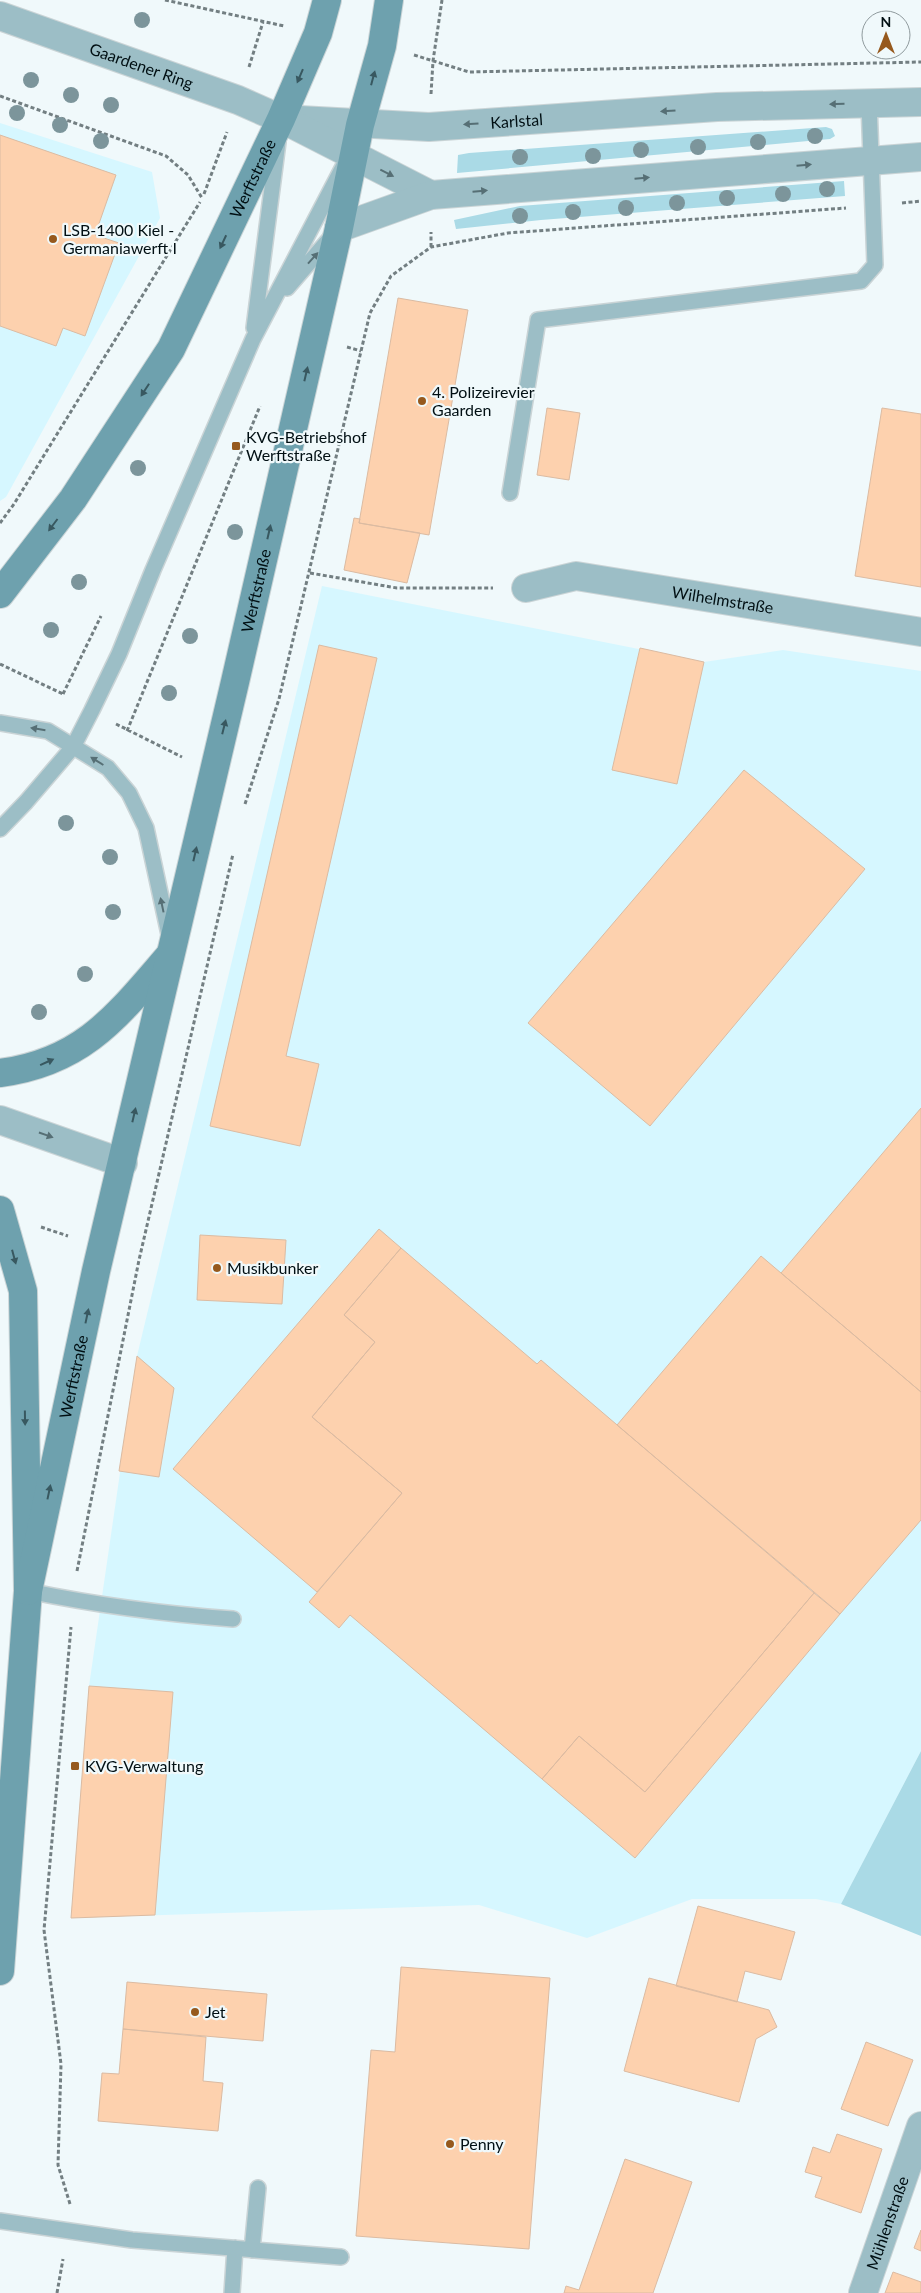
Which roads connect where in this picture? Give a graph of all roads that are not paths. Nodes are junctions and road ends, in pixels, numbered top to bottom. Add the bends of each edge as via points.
1 (327, 0) edge
2 (389, 0) edge
3 (0, 16) edge
4 (921, 102) edge
5 (869, 104) junction
6 (281, 119) junction
7 (360, 125) junction
8 (352, 155) junction
9 (921, 157) edge
10 (872, 160) junction
11 (431, 195) junction
12 (339, 228) junction
13 (253, 339) junction
14 (510, 493) dead end
15 (526, 588) road end
16 (0, 594) edge
17 (921, 632) edge
18 (0, 723) edge
19 (73, 746) junction
20 (0, 829) edge
21 (172, 952) junction
22 (0, 1073) edge
23 (0, 1120) edge
24 (123, 1163) junction
25 (0, 1210) edge
26 (28, 1591) junction
27 (234, 1619) dead end
28 (0, 1971) edge
29 (921, 2126) edge
30 (258, 2188) dead end
31 (0, 2221) edge
32 (235, 2248) junction
33 (252, 2250) junction
34 (341, 2258) dead end
35 (232, 2293) edge
36 (863, 2293) edge

1 -> 6 main road, Werftstraße via 318,33
7 -> 2 main road, Werftstraße via 382,46
3 - 6 street, Gaardener Ring via 238,100
4 - 5 street, Karlstal
5 -> 7 street, Karlstal via 717,108 429,127
5 - 10 lane
6 - 7 street, Karlstal
6 - 8 street
6 - 13 lane, Werftstraße
6 -> 16 main road, Werftstraße via 171,350 73,498
7 - 8 main road, Werftstraße
8 -> 11 street
8 - 12 main road, Werftstraße
8 - 13 lane, Werftstraße
9 - 10 street
11 -> 10 street
10 - 14 lane via 875,265 860,281 538,320
11 - 12 street
13 -> 12 lane, Werftstraße via 295,277
21 -> 12 main road, Werftstraße
13 - 19 lane, Werftstraße via 119,654
15 - 17 street, Wilhelmstraße via 576,576
19 -> 18 lane via 48,731
19 - 20 lane, Werftstraße
21 -> 19 lane via 146,828 129,793 108,768
22 -> 21 main road, Werftstraße via 36,1066 80,1047 120,1014
24 -> 21 main road, Werftstraße
23 -> 24 street
26 -> 24 main road, Werftstraße via 96,1272
25 -> 26 main road, Werftstraße via 23,1291
26 - 27 lane via 74,1601
26 - 28 main road, Werftstraße
29 - 36 street, Mühlenstraße
30 - 33 lane
31 - 32 lane via 132,2240
32 - 33 lane
32 - 35 lane
33 - 34 lane

